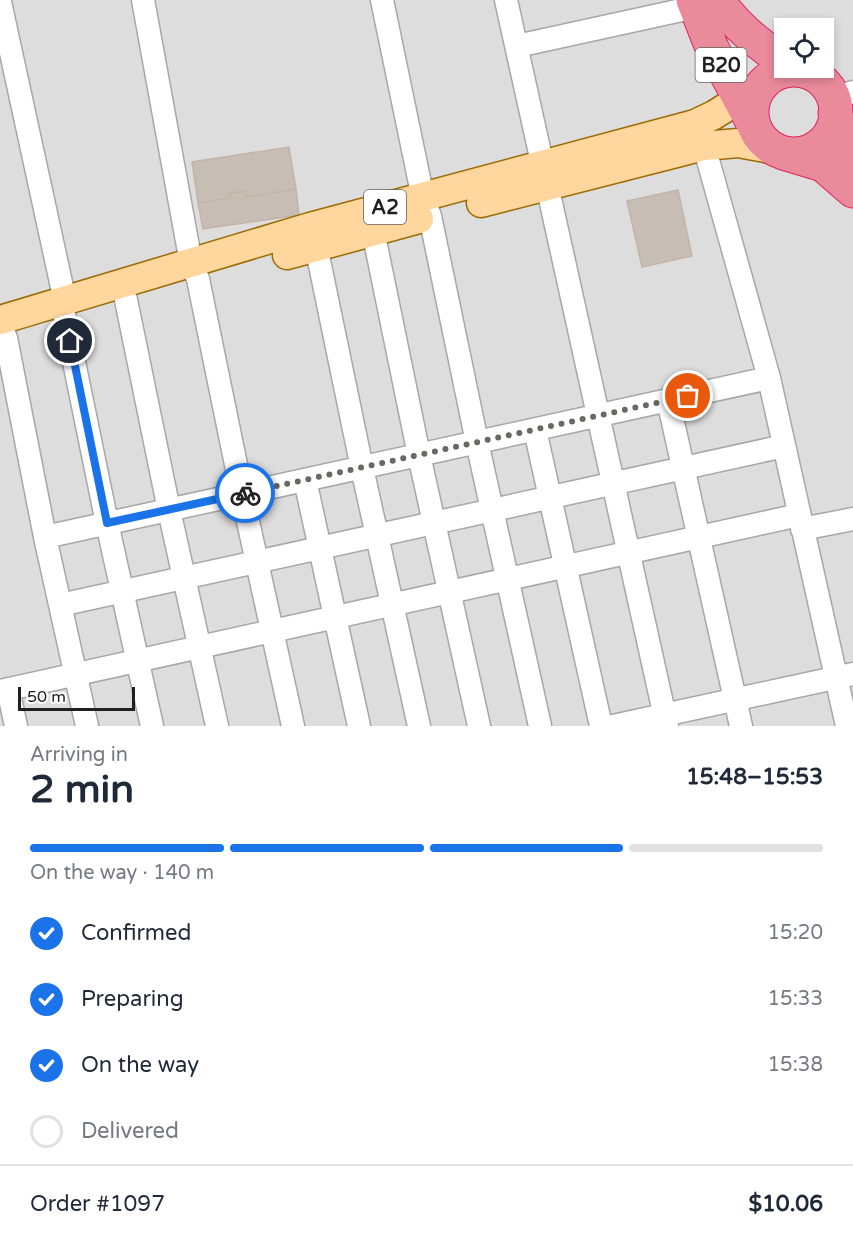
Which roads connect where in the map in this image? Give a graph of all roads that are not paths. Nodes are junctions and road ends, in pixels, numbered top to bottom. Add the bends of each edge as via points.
1 (142, 0) edge
2 (382, 0) edge
3 (506, 0) edge
4 (0, 2) edge
5 (709, 2) edge
6 (517, 46) junction
7 (775, 85) edge
8 (840, 101) edge
9 (704, 146) junction
10 (779, 151) junction
11 (853, 153) edge
12 (545, 176) junction
13 (853, 191) edge
14 (426, 207) junction
15 (373, 231) junction
16 (316, 246) junction
17 (194, 271) junction
18 (126, 300) junction
19 (65, 310) junction
20 (2, 330) edge
21 (769, 378) junction
22 (669, 400) junction
23 (598, 416) junction
24 (535, 430) junction
25 (477, 442) junction
26 (784, 446) junction
27 (419, 455) junction
28 (362, 468) junction
29 (683, 468) junction
30 (305, 480) junction
31 (613, 483) junction
32 (242, 494) junction
33 (550, 497) junction
34 (169, 510) junction
35 (492, 510) junction
36 (853, 519) edge
37 (801, 522) junction
38 (107, 523) junction
39 (434, 523) junction
40 (377, 535) junction
41 (45, 537) junction
42 (699, 537) junction
43 (320, 548) junction
44 (628, 553) junction
45 (257, 562) junction
46 (566, 567) junction
47 (184, 578) junction
48 (507, 579) junction
49 (122, 591) junction
50 (450, 592) junction
51 (60, 605) junction
52 (392, 605) junction
53 (335, 617) junction
54 (272, 631) junction
55 (199, 647) junction
56 (138, 660) junction
57 (75, 674) junction
58 (844, 676) edge
59 (4, 690) edge
60 (735, 699) junction
61 (666, 720) edge
62 (16, 726) edge
63 (87, 726) edge
64 (152, 726) edge
65 (217, 726) edge
66 (293, 726) edge
67 (359, 726) edge
68 (419, 726) edge
69 (479, 726) edge
70 (540, 726) edge
71 (601, 726) edge
72 (613, 726) edge
73 (741, 726) edge
74 (847, 726) edge

1 - 17 street
2 - 14 street
3 - 6 street
4 - 19 street
5 - 6 street
5 - 7 highway, B20 via 746,33
5 - 7 highway, B20 via 712,48
6 - 12 street
7 - 8 highway via 823,83
7 - 10 highway, A2 via 763,140
7 - 12 main road, A2 via 695,124
8 - 10 highway, A2 via 830,133 819,145 804,152
8 - 11 highway via 842,133
9 - 10 main road, A2 via 738,143
9 - 12 main road, A2
9 - 21 street
10 - 13 highway, A2 via 823,165
12 - 14 main road, A2
12 - 23 street
14 - 15 main road, A2
14 - 17 main road, A2 via 310,227
14 - 25 street
15 - 16 main road, A2
15 - 27 street
16 - 17 main road, A2
16 - 28 street
17 - 18 main road, A2
17 - 19 main road, A2
17 - 32 street
18 - 19 main road, A2
18 - 34 street
19 - 20 main road, A2
19 - 38 street
20 - 41 street
21 - 22 street
21 - 26 street
22 - 23 street
22 - 29 street
23 - 24 street
23 - 31 street
24 - 25 street
24 - 33 street
25 - 27 street
25 - 35 street
26 - 29 street
26 - 37 street
27 - 28 street
27 - 39 street
28 - 30 street
28 - 40 street
29 - 31 street
29 - 42 street
30 - 32 street
30 - 43 street
31 - 33 street
31 - 44 street
32 - 34 street
32 - 45 street
33 - 35 street
33 - 46 street
34 - 38 street
34 - 47 street
35 - 39 street
35 - 48 street
36 - 37 street
37 - 42 street
37 - 58 street
38 - 41 street
38 - 49 street
39 - 40 street
39 - 50 street
40 - 43 street
40 - 52 street
41 - 51 street
42 - 44 street
42 - 60 street
43 - 45 street
43 - 53 street
44 - 46 street
44 - 61 street
45 - 47 street
45 - 54 street
46 - 48 street
46 - 71 street
47 - 49 street
47 - 55 street
48 - 50 street
48 - 70 street
49 - 51 street
49 - 56 street
50 - 52 street
50 - 69 street
51 - 57 street
52 - 53 street
52 - 68 street
53 - 54 street
53 - 67 street
54 - 55 street
54 - 66 street
55 - 56 street
55 - 65 street
56 - 57 street
56 - 64 street
57 - 59 street
57 - 63 street
58 - 60 street
58 - 74 street
59 - 62 street
60 - 61 street
60 - 73 street
61 - 72 street

